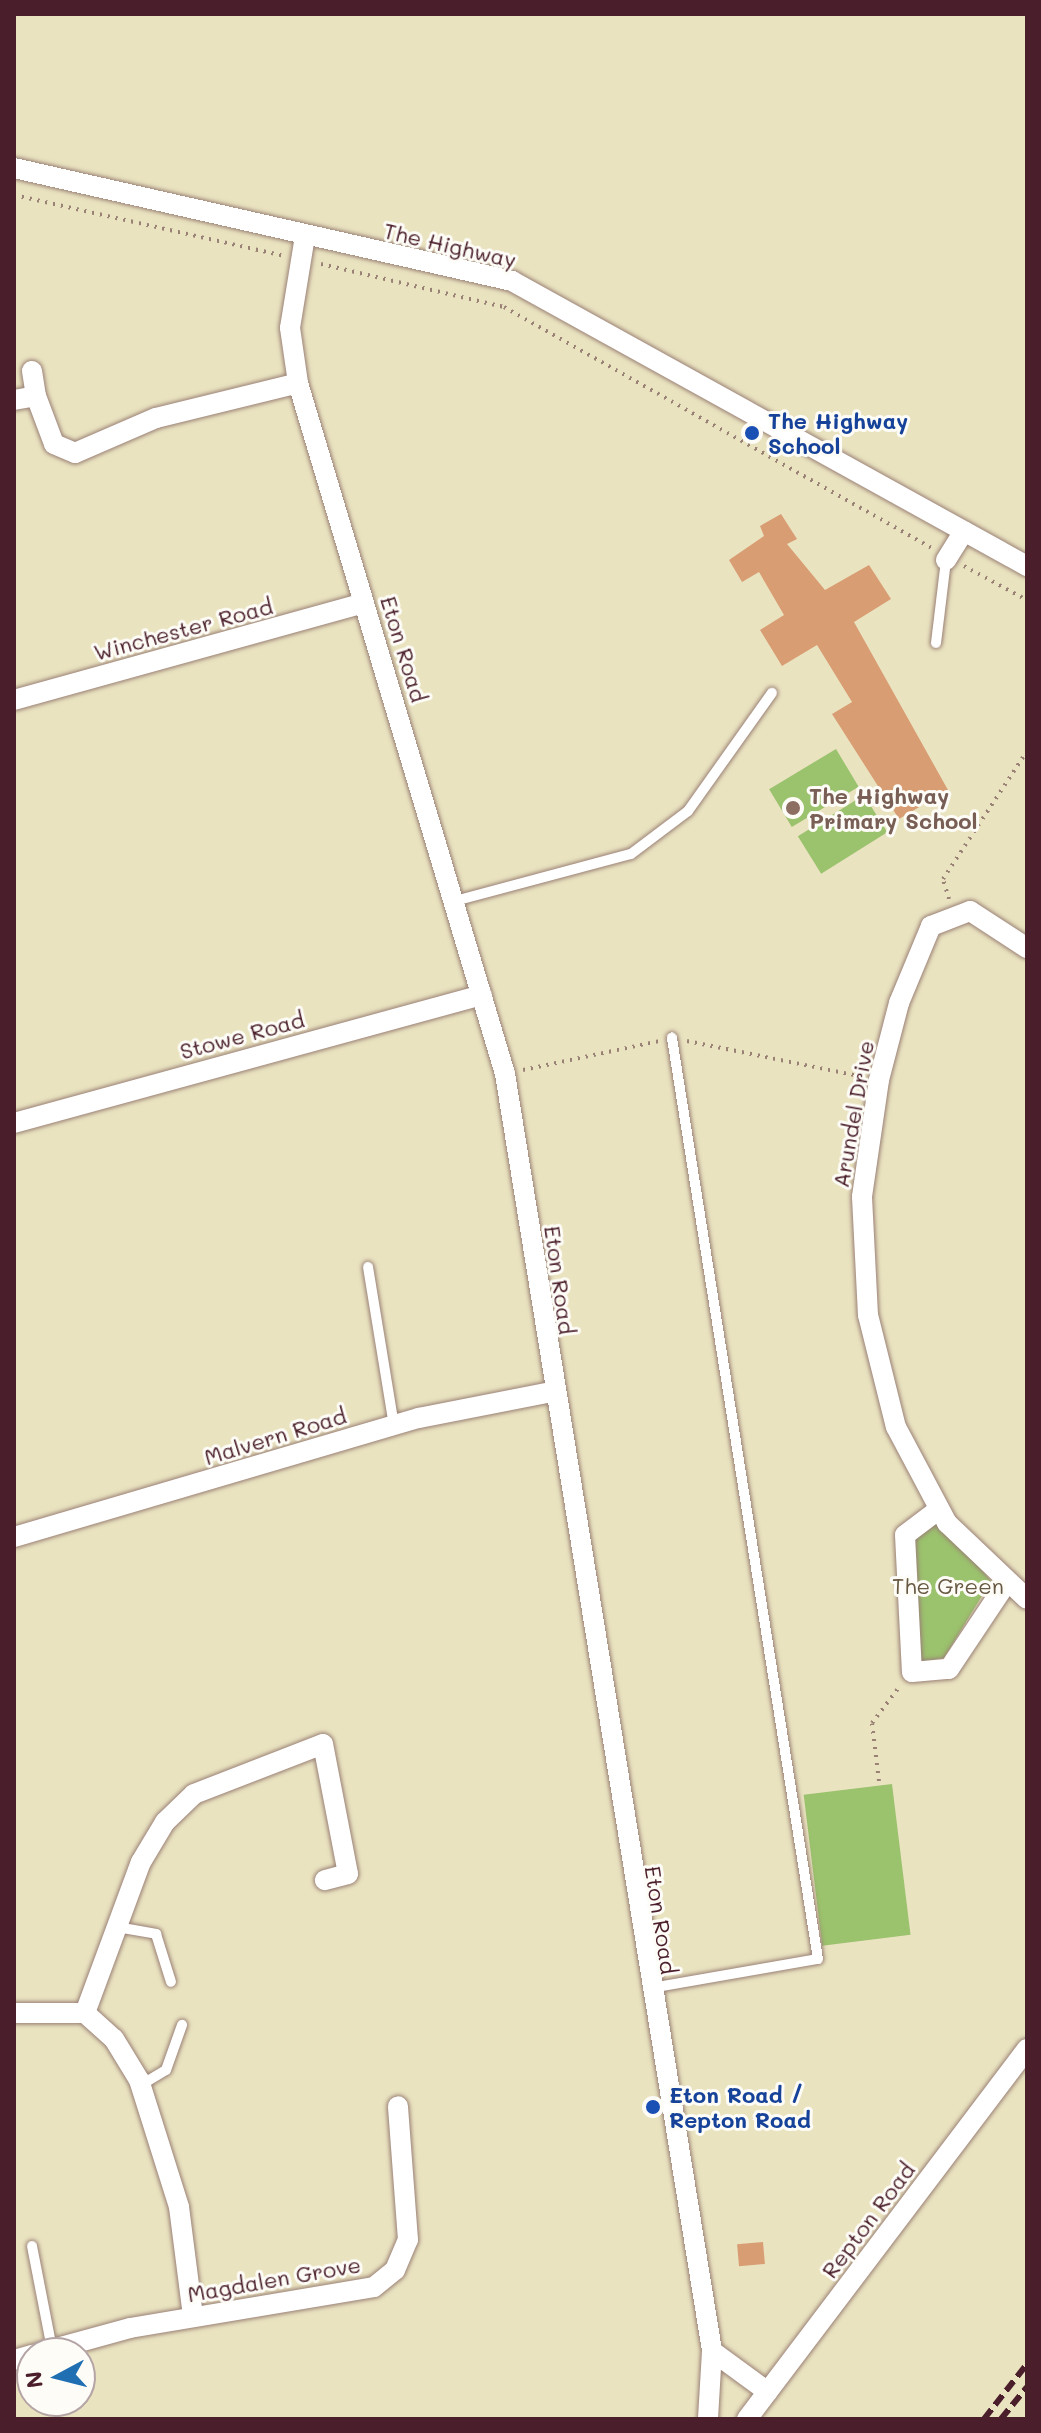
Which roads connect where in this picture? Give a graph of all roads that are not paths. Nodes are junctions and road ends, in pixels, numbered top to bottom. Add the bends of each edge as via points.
1 (14, 168) edge
2 (305, 236) junction
3 (32, 371) dead end
4 (298, 383) junction
5 (36, 396) junction
6 (14, 400) edge
7 (964, 531) junction
8 (947, 558) joint
9 (1027, 566) edge
10 (364, 603) junction
11 (936, 643) dead end
12 (772, 693) dead end
13 (14, 700) edge
14 (455, 901) junction
15 (1027, 948) edge
16 (482, 995) junction
17 (672, 1038) dead end
18 (14, 1123) edge
19 (368, 1267) dead end
20 (552, 1392) junction
21 (394, 1425) junction
22 (938, 1510) junction
23 (14, 1537) edge
24 (1005, 1585) junction
25 (1027, 1599) edge
26 (325, 1880) dead end
27 (117, 1927) junction
28 (171, 1982) dead end
29 (648, 1989) junction
30 (14, 2013) edge
31 (85, 2013) junction
32 (182, 2025) dead end
33 (1027, 2049) edge
34 (141, 2085) junction
35 (398, 2106) dead end
36 (32, 2246) dead end
37 (193, 2317) junction
38 (40, 2337) edge
39 (96, 2339) edge
40 (712, 2351) junction
41 (768, 2392) junction
42 (708, 2419) edge
43 (747, 2419) edge

1 - 2 street, The Highway
2 - 4 street, Eton Road via 290,328
2 - 7 street, The Highway via 512,281
3 - 5 street
4 - 5 street via 156,418 75,453 54,444
4 - 10 street, Eton Road
5 - 6 street
7 - 8 street
7 - 9 street, The Highway
8 - 11 lane
10 - 13 street, Winchester Road
10 - 14 street, Eton Road
12 - 14 lane via 688,811 631,854
14 - 16 street, Eton Road
15 - 22 street, Arundel Drive via 970,911 952,913 931,926 899,1003 862,1197 868,1315 896,1427
16 - 18 street, Stowe Road
16 - 20 street, Eton Road via 505,1074
17 - 29 lane via 818,1959
19 - 21 lane
20 - 21 street, Malvern Road
20 - 29 street, Eton Road
21 - 23 street, Malvern Road
22 - 24 street, Arundel Drive
22 - 24 street via 905,1535 912,1672 949,1669
24 - 25 street, Arundel Drive
26 - 27 street via 348,1874 323,1744 194,1794 165,1822 141,1862
27 - 28 lane via 156,1934
27 - 31 street
29 - 40 street, Eton Road
30 - 31 street
31 - 34 street via 114,2039
32 - 34 lane via 166,2070
33 - 41 street, Repton Road
34 - 37 street via 179,2207
35 - 37 street, Magdalen Grove via 409,2205 408,2240 395,2270 348,2295
36 - 38 lane
37 - 39 street, Magdalen Grove
40 - 41 street
40 - 42 street, Eton Road
41 - 43 street, Repton Road

